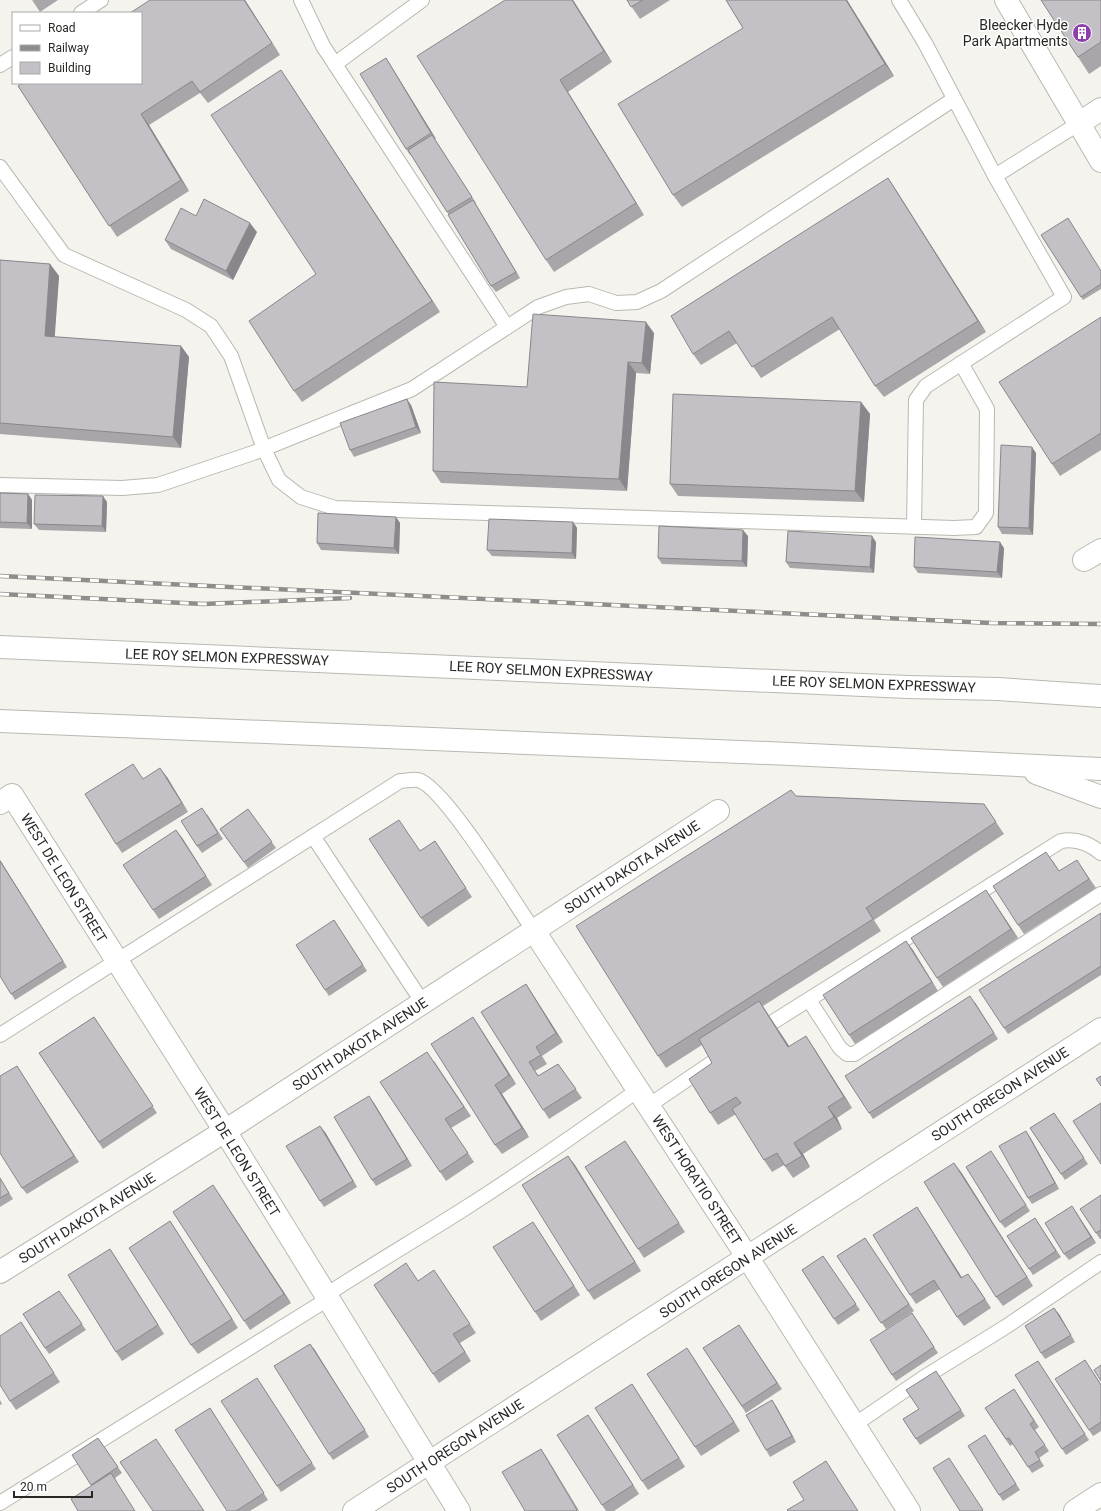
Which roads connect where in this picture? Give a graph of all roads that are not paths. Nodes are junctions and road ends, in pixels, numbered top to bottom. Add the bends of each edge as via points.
1 (101, 0) edge
2 (301, 0) edge
3 (422, 0) edge
4 (899, 0) edge
5 (1006, 0) edge
6 (83, 12) edge
7 (12, 58) edge
8 (335, 64) junction
9 (0, 65) edge
10 (954, 99) junction
11 (1101, 109) edge
12 (1078, 124) junction
13 (1101, 161) edge
14 (0, 167) edge
15 (995, 176) junction
16 (507, 327) junction
17 (961, 363) junction
18 (264, 449) junction
19 (0, 485) edge
20 (914, 527) junction
21 (0, 647) edge
22 (1101, 696) edge
23 (0, 721) edge
24 (1012, 765) junction
25 (1101, 769) edge
26 (1101, 797) edge
27 (6, 799) edge
28 (718, 811) dead end
29 (313, 836) junction
30 (1101, 853) edge
31 (1101, 894) edge
32 (534, 931) junction
33 (116, 960) junction
34 (809, 1000) junction
35 (423, 1003) junction
36 (773, 1022) edge
37 (1101, 1029) edge
38 (0, 1035) edge
39 (713, 1062) edge
40 (643, 1098) junction
41 (225, 1131) junction
42 (748, 1258) junction
43 (1101, 1262) edge
44 (0, 1272) edge
45 (327, 1297) junction
46 (854, 1425) junction
47 (428, 1463) junction
48 (1101, 1494) edge
49 (0, 1502) edge
50 (354, 1511) edge
51 (459, 1511) edge
52 (909, 1511) edge
53 (1075, 1511) edge

1 - 6 lane
2 - 8 lane
3 - 8 lane
4 - 10 lane
5 - 12 main road
7 - 9 lane
8 - 16 lane
10 - 15 lane
10 - 16 lane via 661,291 637,302 616,303 589,294 566,297 538,308
11 - 12 main road
12 - 13 main road
12 - 15 lane
14 - 18 lane via 64,255 186,310 210,326 231,356
15 - 17 lane via 1064,297
16 - 18 lane via 412,389
17 - 20 lane via 926,386 916,400
17 - 20 lane via 987,409 986,513 976,527
18 - 19 lane via 158,485 122,488
18 - 20 lane via 279,480 301,496 335,508
21 - 22 main road, LEE ROY SELMON EXPRESSWAY via 998,689
23 - 24 main road
24 - 25 main road
24 - 26 main road
27 - 33 main road, WEST DE LEON STREET
28 - 32 main road, SOUTH DAKOTA AVENUE
29 - 32 lane via 400,782 419,780 436,792 454,812
29 - 33 lane
29 - 35 lane
30 - 34 lane via 1084,842 1071,839 1061,841
31 - 34 lane via 854,1054 847,1054 840,1048
32 - 35 main road, SOUTH DAKOTA AVENUE
32 - 40 main road, WEST HORATIO STREET
33 - 38 lane
33 - 41 main road, WEST DE LEON STREET
34 - 36 lane
35 - 41 main road, SOUTH DAKOTA AVENUE
37 - 42 main road, SOUTH OREGON AVENUE
39 - 40 lane
40 - 42 main road, WEST HORATIO STREET
40 - 45 lane via 583,1130 467,1207 393,1251
41 - 44 main road, SOUTH DAKOTA AVENUE
41 - 45 main road, WEST DE LEON STREET
42 - 46 main road, WEST HORATIO STREET
42 - 47 main road, SOUTH OREGON AVENUE
43 - 46 lane
45 - 47 main road, WEST DE LEON STREET
45 - 49 lane
46 - 52 main road, WEST HORATIO STREET
47 - 50 main road, SOUTH OREGON AVENUE
47 - 51 main road, WEST DE LEON STREET
48 - 53 main road

